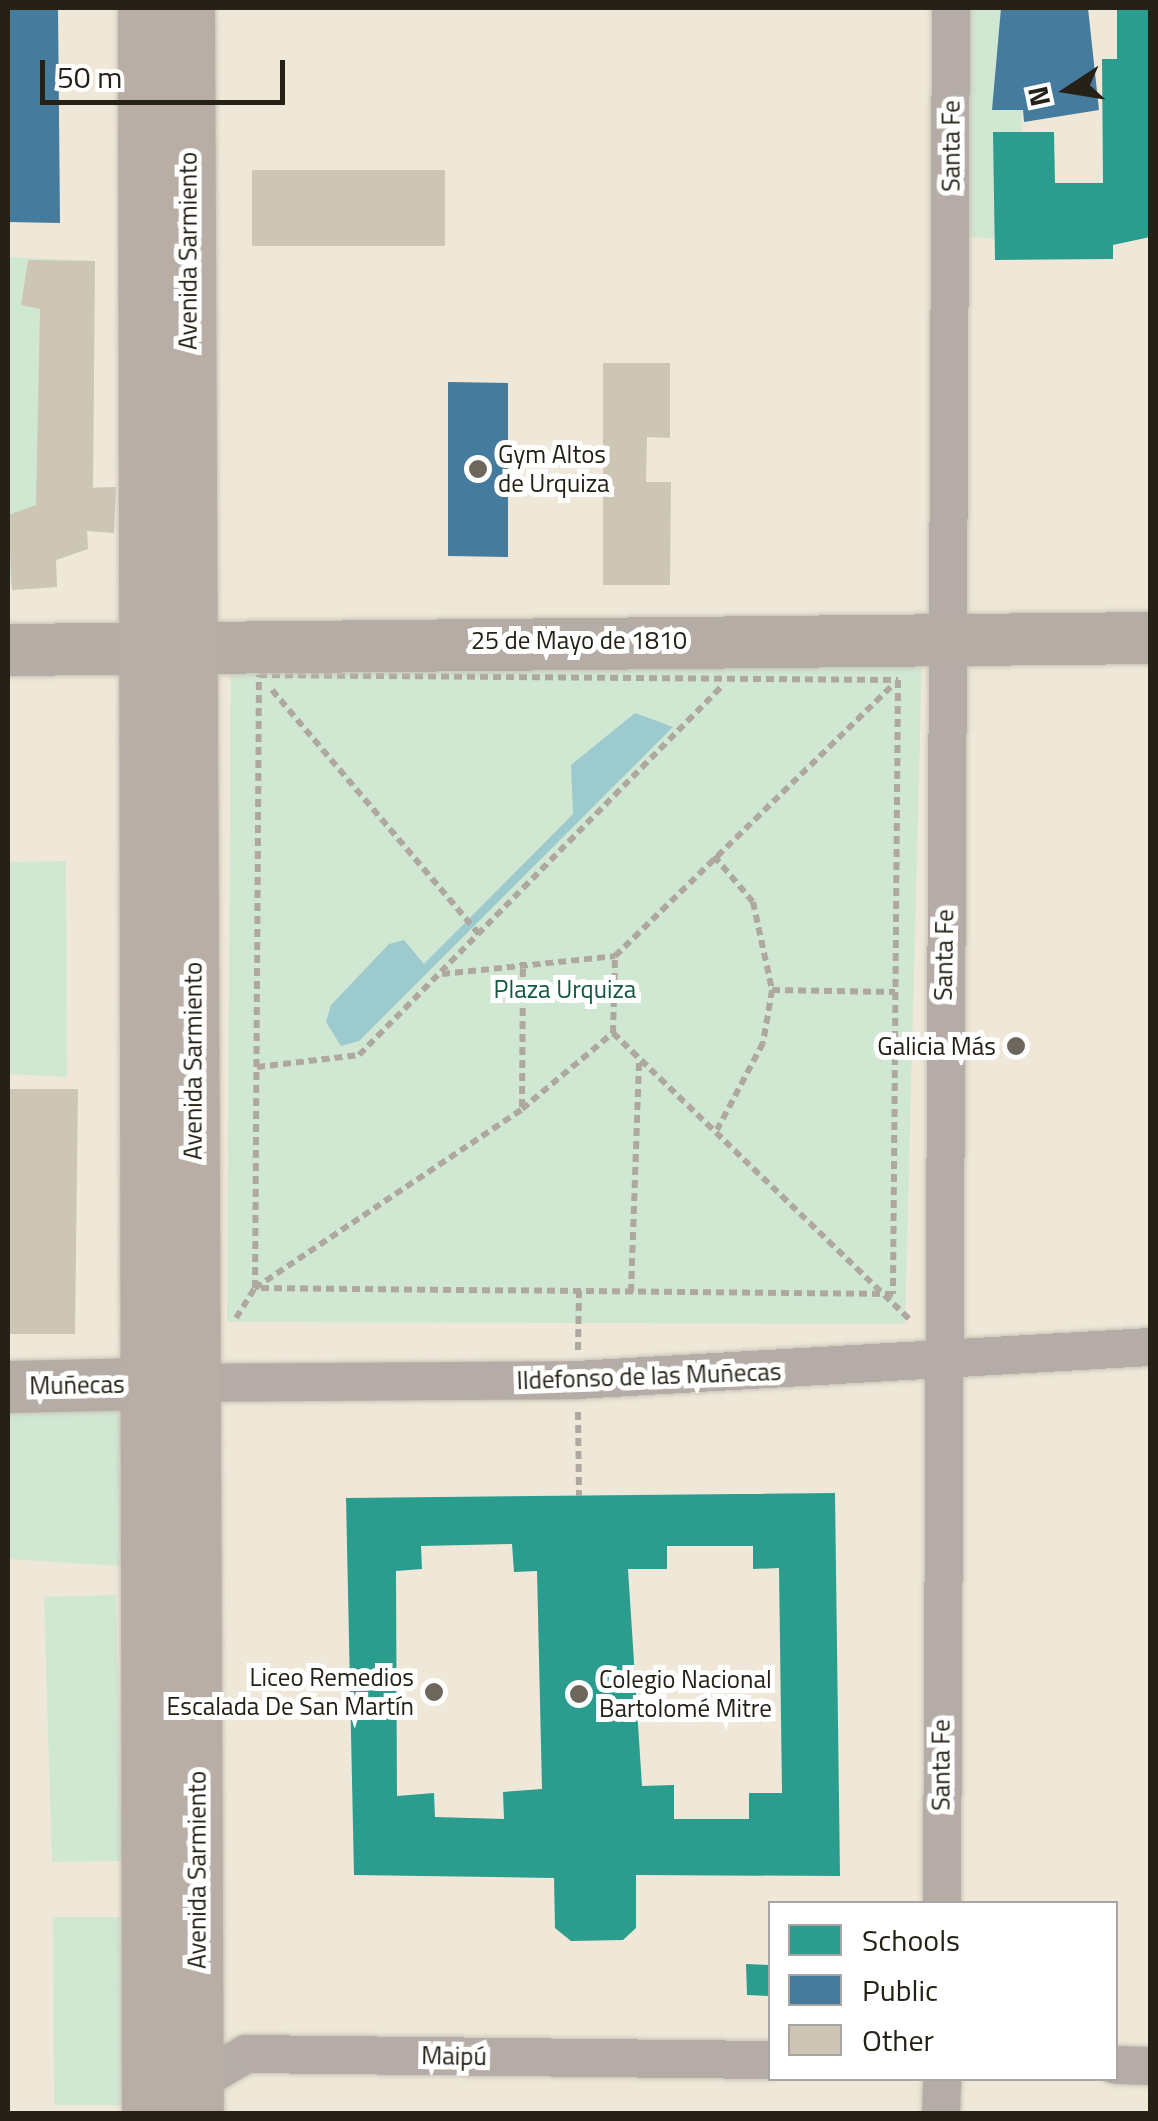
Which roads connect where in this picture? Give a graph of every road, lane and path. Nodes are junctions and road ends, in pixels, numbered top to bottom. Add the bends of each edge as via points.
1 (145, 8) edge
2 (187, 8) edge
3 (951, 8) edge
4 (947, 638) junction
5 (1150, 638) edge
6 (166, 645) junction
7 (8, 650) edge
8 (259, 675) junction
9 (730, 678) junction
10 (898, 680) junction
11 (714, 856) junction
12 (478, 934) junction
13 (615, 956) junction
14 (523, 962) junction
15 (440, 975) junction
16 (772, 990) junction
17 (895, 992) junction
18 (613, 1033) junction
19 (639, 1058) junction
20 (257, 1067) junction
21 (522, 1109) junction
22 (717, 1130) junction
23 (255, 1288) junction
24 (631, 1292) junction
25 (893, 1294) junction
26 (1150, 1346) edge
27 (940, 1365) junction
28 (172, 1383) junction
29 (8, 1387) edge
30 (942, 1901) edge
31 (768, 2060) edge
32 (1118, 2065) edge
33 (1150, 2066) edge
34 (942, 2081) edge
35 (197, 2096) edge
36 (153, 2114) edge
37 (941, 2114) edge

1 - 6 main road, Avenida Sarmiento
2 - 6 main road, Avenida Sarmiento
3 - 4 street, Santa Fe
4 - 5 street, 25 de Mayo de 1810
4 - 6 street, 25 de Mayo de 1810
4 - 10 path
4 - 27 street, Santa Fe
6 - 7 street, 25 de Mayo de 1810
6 - 8 path
6 - 28 main road, Avenida Sarmiento
8 - 9 path
8 - 12 path
8 - 20 path
9 - 10 path
9 - 12 path
10 - 11 path
10 - 17 path
11 - 13 path
11 - 16 path via 753,902
12 - 15 path
13 - 14 path
13 - 18 path
14 - 15 path
14 - 21 path
15 - 20 path via 360,1055
16 - 17 path
16 - 22 path via 763,1042
17 - 25 path
18 - 19 path
18 - 21 path
19 - 22 path
19 - 24 path
20 - 23 path
21 - 23 path
22 - 25 path
23 - 24 path
23 - 28 path
24 - 25 path
25 - 27 path
26 - 27 street, Ildefonso de las Muñecas
27 - 28 street, Ildefonso de las Muñecas
27 - 30 street, Santa Fe
28 - 29 street, Muñecas
28 - 35 main road, Avenida Sarmiento
28 - 36 main road, Avenida Sarmiento
31 - 35 street, Maipú via 246,2054
32 - 33 street
34 - 37 street
35 - 36 street, Maipú

